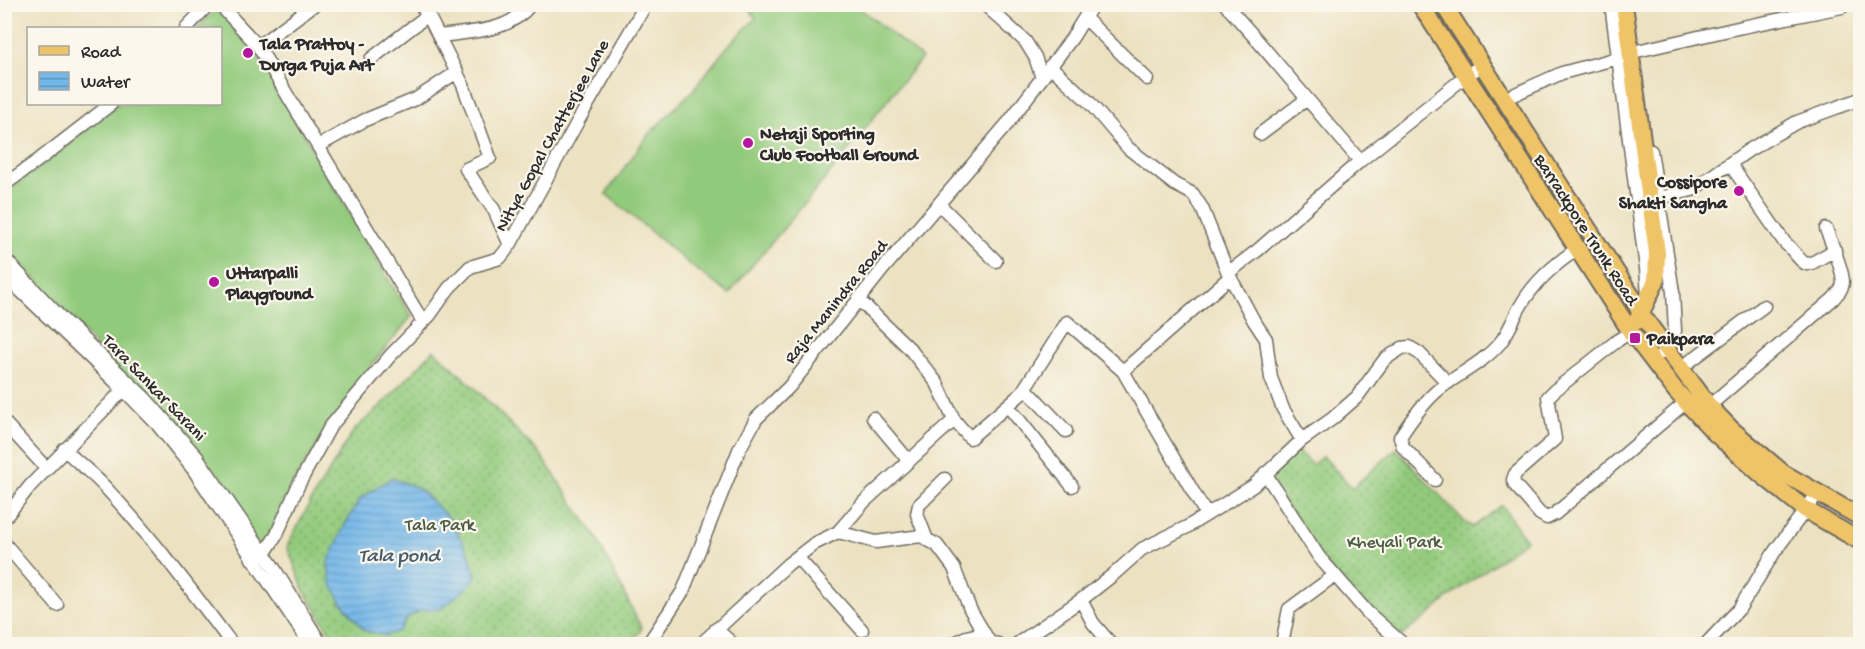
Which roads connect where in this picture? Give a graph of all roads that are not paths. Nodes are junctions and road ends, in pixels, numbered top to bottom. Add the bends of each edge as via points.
1 (209, 4) edge
2 (219, 4) edge
3 (315, 4) edge
4 (531, 4) edge
5 (646, 4) edge
6 (984, 4) edge
7 (1093, 4) edge
8 (1225, 4) edge
9 (1420, 4) edge
10 (1443, 4) edge
11 (1611, 4) edge
12 (1624, 4) edge
13 (1632, 4) edge
14 (1842, 7) dead end
15 (424, 10) edge
16 (1085, 18) junction
17 (187, 27) edge
18 (440, 36) junction
19 (258, 46) junction
20 (1637, 51) junction
21 (1618, 58) junction
22 (371, 59) dead end
23 (1482, 65) junction
24 (1050, 66) junction
25 (456, 72) junction
26 (1466, 76) junction
27 (1042, 78) junction
28 (1147, 79) dead end
29 (1307, 99) junction
30 (1504, 99) junction
31 (1860, 99) edge
32 (110, 105) edge
33 (1260, 134) dead end
34 (318, 146) junction
35 (1360, 161) junction
36 (1730, 164) junction
37 (4, 185) edge
38 (1659, 198) junction
39 (939, 204) junction
40 (1826, 229) dead end
41 (510, 245) junction
42 (1577, 249) junction
43 (1834, 250) junction
44 (4, 258) edge
45 (996, 261) dead end
46 (4, 275) edge
47 (1229, 275) junction
48 (858, 299) junction
49 (1764, 306) dead end
50 (1645, 307) junction
51 (423, 322) junction
52 (1631, 332) junction
53 (1666, 350) junction
54 (1653, 360) junction
55 (1682, 369) junction
56 (1123, 371) junction
57 (1448, 383) junction
58 (127, 386) junction
59 (1025, 388) junction
60 (1686, 402) junction
61 (1008, 406) junction
62 (1709, 406) junction
63 (873, 418) dead end
64 (954, 420) junction
65 (4, 422) edge
66 (1066, 431) dead end
67 (9, 435) edge
68 (1302, 440) junction
69 (64, 449) junction
70 (909, 461) junction
71 (46, 468) junction
72 (1265, 473) junction
73 (945, 479) dead end
74 (1435, 480) dead end
75 (1072, 486) dead end
76 (1818, 493) junction
77 (1806, 510) junction
78 (1206, 514) junction
79 (1860, 517) edge
80 (4, 519) edge
81 (838, 532) junction
82 (927, 540) junction
83 (1860, 541) edge
84 (4, 543) edge
85 (264, 554) junction
86 (797, 556) junction
87 (252, 559) junction
88 (1335, 575) junction
89 (1081, 600) junction
90 (57, 605) dead end
91 (716, 629) junction
92 (862, 630) dead end
93 (984, 633) junction
94 (955, 644) edge
95 (232, 645) edge
96 (310, 645) edge
97 (321, 645) edge
98 (648, 645) edge
99 (701, 645) edge
100 (733, 645) edge
101 (998, 645) edge
102 (1017, 645) edge
103 (1110, 645) edge
104 (1281, 645) edge
105 (1403, 645) edge
106 (1706, 645) edge

1 - 17 street
2 - 19 street
3 - 19 street
4 - 18 street via 502,27
5 - 41 street, Nitya Gopal Chatterjee Lane
6 - 27 street via 1025,41
7 - 16 street, Raja Manindra Road
8 - 29 street
9 - 26 main road, Barrackpore Trunk Road
10 - 23 main road, Barrackpore Trunk Road
11 - 21 street
12 - 50 main road via 1657,253 1656,281
13 - 20 street
14 - 20 street
15 - 18 street
15 - 22 street
16 - 24 street, Raja Manindra Road
16 - 28 street
18 - 25 street
19 - 34 street
20 - 38 street
21 - 30 street via 1562,73
21 - 50 street via 1646,268
23 - 26 street
23 - 30 main road, Barrackpore Trunk Road
24 - 27 street, Raja Manindra Road
24 - 47 street via 1089,102 1128,148 1193,194
25 - 34 street via 416,99 365,120
25 - 41 street via 490,158 466,169 494,210
26 - 35 street
26 - 42 main road, Barrackpore Trunk Road
27 - 39 street, Raja Manindra Road
29 - 33 street
29 - 35 street
30 - 50 main road, Barrackpore Trunk Road via 1634,300
31 - 36 street via 1797,122
32 - 37 street
34 - 51 street
35 - 47 street
36 - 38 street via 1692,190
36 - 43 street via 1801,261 1812,263
38 - 53 street via 1675,331
39 - 45 street
39 - 48 street, Raja Manindra Road
40 - 43 street
41 - 51 street, Nitya Gopal Chatterjee Lane via 500,258 470,267
42 - 52 main road, Barrackpore Trunk Road
42 - 57 street via 1540,278 1499,343
43 - 62 street via 1843,282 1840,291
44 - 58 street, Tara Sankar Sarani
46 - 58 street
47 - 56 street
47 - 68 street via 1266,339 1271,378 1283,409
48 - 64 street via 909,348 937,383
48 - 98 street, Raja Manindra Road via 789,387 756,419 683,591
49 - 55 street
50 - 52 main road
50 - 53 main road, Barrackpore Trunk Road
51 - 85 street, Nitya Gopal Chatterjee Lane via 330,427
52 - 54 main road, Barrackpore Trunk Road
52 - 60 street via 1548,398 1555,439 1515,474 1515,485 1547,518
53 - 54 street
53 - 55 main road, Barrackpore Trunk Road
54 - 60 main road, Barrackpore Trunk Road
55 - 62 main road, Barrackpore Trunk Road
56 - 59 street via 1068,322
56 - 78 street
57 - 68 street via 1419,353 1402,348 1385,359 1357,397
57 - 74 street via 1426,402 1400,437 1403,447
58 - 69 street
58 - 85 street, Tara Sankar Sarani via 149,401 197,457
58 - 87 street via 194,469
59 - 61 street
59 - 66 street
60 - 77 main road, Barrackpore Trunk Road via 1732,449
61 - 64 street via 970,438
61 - 75 street
62 - 76 main road, Barrackpore Trunk Road via 1783,473
63 - 70 street
64 - 70 street
65 - 67 street
67 - 71 street
68 - 72 street
69 - 71 street
69 - 95 street via 104,485 175,568
70 - 81 street
71 - 80 street
72 - 78 street via 1253,486
72 - 88 street via 1319,557
73 - 82 street via 919,505 917,514
76 - 77 street
76 - 79 main road, Barrackpore Trunk Road
77 - 83 main road, Barrackpore Trunk Road
77 - 106 street via 1738,609
78 - 89 street via 1142,549
81 - 82 street via 876,542 921,536
81 - 86 street
82 - 93 street via 937,545 954,568
84 - 90 street
85 - 87 street
85 - 97 street, Tara Sankar Sarani
86 - 91 street
86 - 92 street
87 - 96 street
88 - 104 street via 1289,609
88 - 105 street
89 - 102 street
89 - 103 street
91 - 99 street
91 - 100 street
93 - 94 street
93 - 101 street via 990,643

